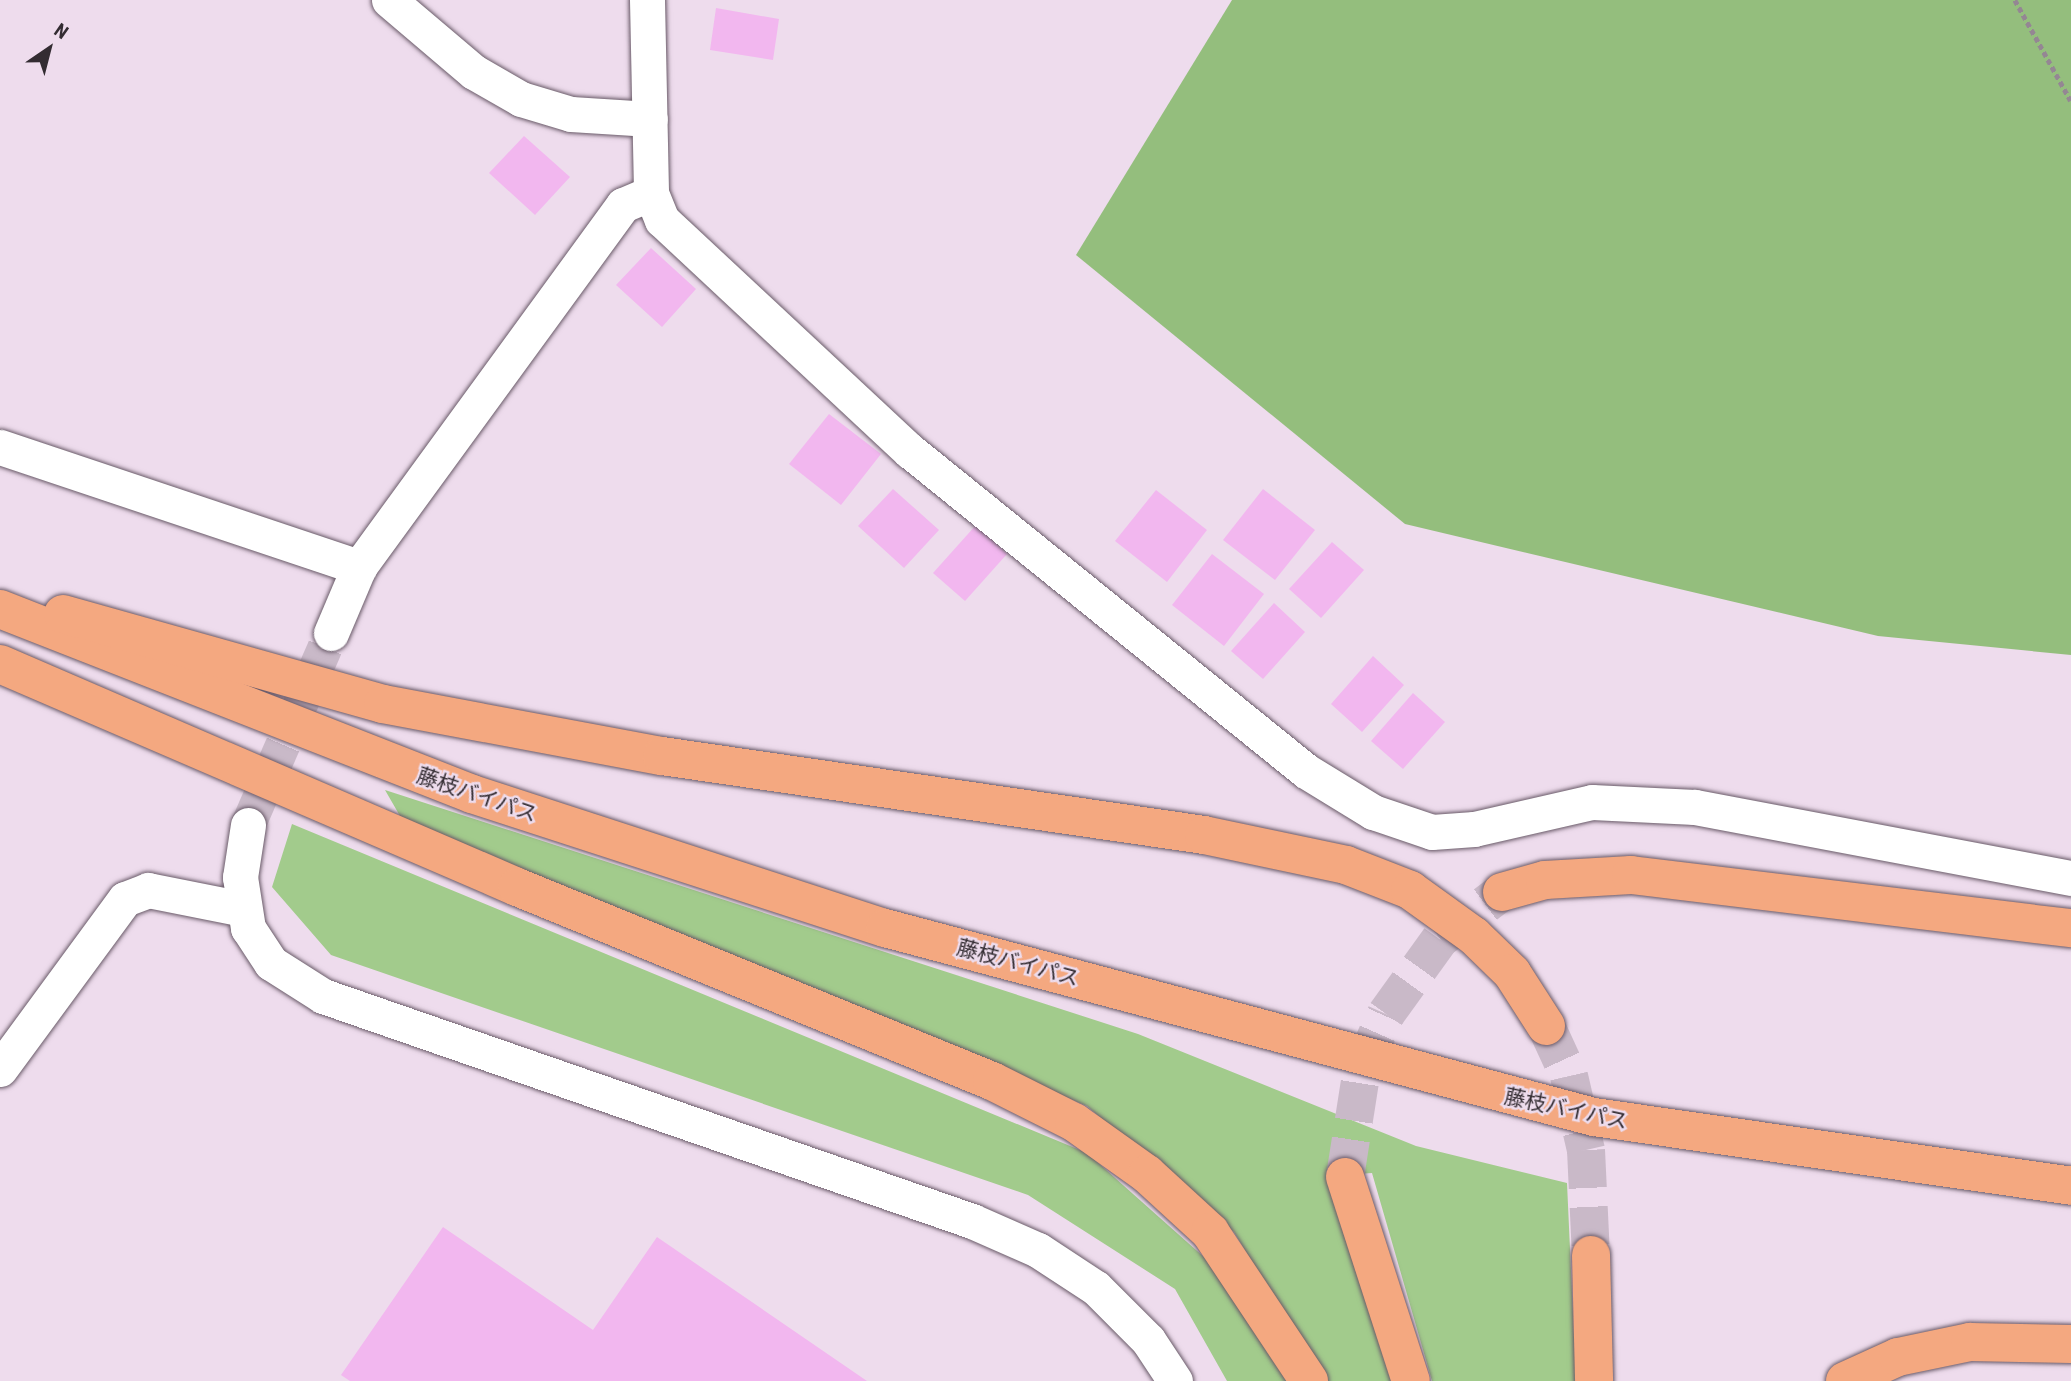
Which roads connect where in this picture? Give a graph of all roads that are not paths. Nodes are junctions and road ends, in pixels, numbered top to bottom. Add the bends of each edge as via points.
1 (389, 0) edge
2 (647, 0) edge
3 (650, 120) junction
4 (651, 193) junction
5 (0, 447) edge
6 (359, 567) junction
7 (0, 596) edge
8 (0, 609) edge
9 (331, 633) tunnel mouth
10 (0, 664) edge
11 (248, 825) tunnel mouth
12 (2071, 878) edge
13 (1502, 892) tunnel mouth
14 (243, 909) junction
15 (2071, 928) edge
16 (1546, 1026) tunnel mouth
17 (0, 1069) edge
18 (1346, 1177) tunnel mouth
19 (2071, 1186) edge
20 (1591, 1255) tunnel mouth
21 (2071, 1344) edge
22 (1175, 1381) edge
23 (1309, 1381) edge
24 (1411, 1381) edge
25 (1594, 1381) edge
26 (1845, 1381) edge

1 - 3 street via 474,72 521,99 571,114
2 - 3 street
3 - 4 street
4 - 6 street via 623,205
4 - 12 street via 662,220 910,451 1306,771 1373,812 1432,832 1474,830 1592,802 1695,807
5 - 6 street
6 - 9 street
7 - 16 highway via 383,704 662,756 1204,835 1346,865 1410,890 1474,936 1512,972
8 - 19 highway, 藤枝バイパス via 459,789 885,928 1594,1117
10 - 23 highway via 517,887 992,1081 1074,1122 1147,1174 1210,1232
11 - 14 street via 240,877
13 - 15 highway via 1545,880 1631,875
14 - 17 street via 148,890 125,899
14 - 22 street via 271,963 323,996 972,1221 1038,1250 1096,1288 1148,1340
18 - 24 highway
20 - 25 highway
21 - 26 highway via 1970,1342 1898,1357

